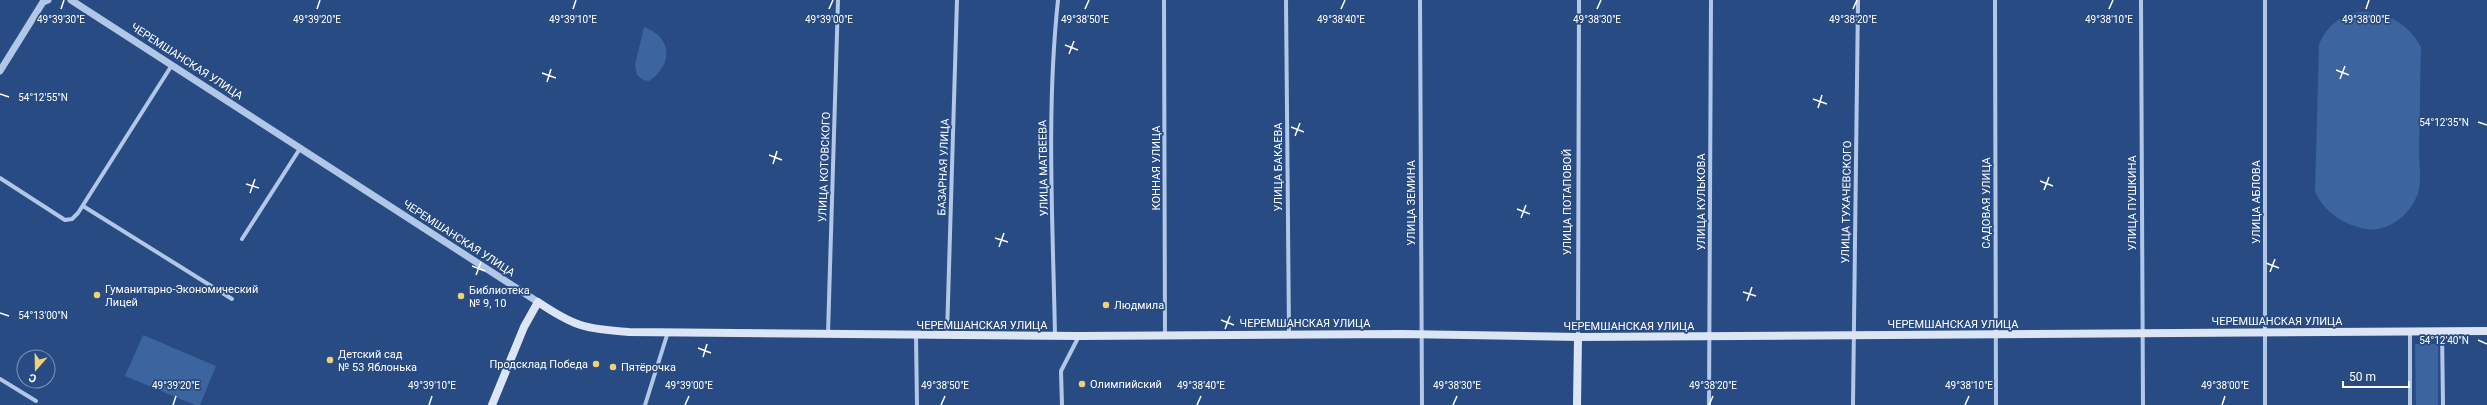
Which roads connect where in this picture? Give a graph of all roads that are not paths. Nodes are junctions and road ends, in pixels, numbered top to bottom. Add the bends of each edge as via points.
1 (48, 0) edge
2 (838, 0) edge
3 (957, 0) edge
4 (1058, 0) edge
5 (1164, 0) edge
6 (1286, 0) edge
7 (1420, 0) edge
8 (1579, 0) edge
9 (1711, 0) edge
10 (1858, 0) edge
11 (1995, 0) edge
12 (2141, 0) edge
13 (2265, 0) edge
14 (74, 1) edge
15 (173, 64) junction
16 (0, 71) edge
17 (301, 148) junction
18 (0, 178) edge
19 (83, 206) junction
20 (242, 239) dead end
21 (232, 299) dead end
22 (538, 302) junction
23 (2410, 331) junction
24 (2442, 331) junction
25 (668, 332) junction
26 (2265, 332) junction
27 (2487, 332) edge
28 (2142, 333) junction
29 (1289, 334) junction
30 (1420, 334) junction
31 (828, 335) junction
32 (916, 335) junction
33 (947, 335) junction
34 (1995, 335) junction
35 (1055, 336) junction
36 (1078, 336) junction
37 (1165, 336) junction
38 (1853, 336) junction
39 (1578, 337) junction
40 (1710, 337) junction
41 (0, 379) edge
42 (36, 402) dead end
43 (492, 405) edge
44 (645, 405) edge
45 (917, 405) edge
46 (1062, 405) edge
47 (1422, 405) edge
48 (1577, 405) edge
49 (1709, 405) edge
50 (1853, 405) edge
51 (1996, 405) edge
52 (2143, 405) edge
53 (2265, 405) edge
54 (2410, 405) edge
55 (2443, 405) edge

1 - 16 street via 43,2
2 - 31 street, УЛИЦА КОТОВСКОГО
3 - 33 street, БАЗАРНАЯ УЛИЦА
4 - 35 street, УЛИЦА МАТВЕЕВА via 1051,133
5 - 37 street, КОННАЯ УЛИЦА
6 - 29 street, УЛИЦА БАКАЕВА
7 - 30 street, УЛИЦА ЗЕМИНА
8 - 39 street, УЛИЦА ПОТАПОВОЙ
9 - 40 street, УЛИЦА КУЛЬКОВА
10 - 38 street, УЛИЦА ТУХАЧЕВСКОГО
11 - 34 street, САДОВАЯ УЛИЦА
12 - 28 street, УЛИЦА ПУШКИНА
13 - 26 street, УЛИЦА АБЛОВА
14 - 15 street, ЧЕРЕМШАНСКАЯ УЛИЦА
15 - 17 street, ЧЕРЕМШАНСКАЯ УЛИЦА
15 - 19 street
17 - 20 street
17 - 22 street, ЧЕРЕМШАНСКАЯ УЛИЦА
18 - 19 street via 65,220 72,219
19 - 21 street
22 - 25 main road, ЧЕРЕМШАНСКАЯ УЛИЦА via 576,325 587,328
22 - 43 main road via 524,326
23 - 24 main road, ЧЕРЕМШАНСКАЯ УЛИЦА
23 - 26 main road, ЧЕРЕМШАНСКАЯ УЛИЦА
23 - 54 street
24 - 27 main road, ЧЕРЕМШАНСКАЯ УЛИЦА
24 - 55 street
25 - 31 main road, ЧЕРЕМШАНСКАЯ УЛИЦА
25 - 44 street
26 - 28 main road, ЧЕРЕМШАНСКАЯ УЛИЦА
26 - 53 street, УЛИЦА АБЛОВА
28 - 34 main road, ЧЕРЕМШАНСКАЯ УЛИЦА
28 - 52 street, УЛИЦА ПУШКИНА
29 - 30 main road, ЧЕРЕМШАНСКАЯ УЛИЦА
29 - 37 main road, ЧЕРЕМШАНСКАЯ УЛИЦА
30 - 39 main road, ЧЕРЕМШАНСКАЯ УЛИЦА
30 - 47 street, УЛИЦА ЗЕМИНА
31 - 32 main road, ЧЕРЕМШАНСКАЯ УЛИЦА
32 - 33 main road, ЧЕРЕМШАНСКАЯ УЛИЦА
32 - 45 street
33 - 35 main road, ЧЕРЕМШАНСКАЯ УЛИЦА
34 - 38 main road, ЧЕРЕМШАНСКАЯ УЛИЦА
34 - 51 street, САДОВАЯ УЛИЦА
35 - 36 main road, ЧЕРЕМШАНСКАЯ УЛИЦА
36 - 37 main road, ЧЕРЕМШАНСКАЯ УЛИЦА
36 - 46 street via 1061,371
38 - 40 main road, ЧЕРЕМШАНСКАЯ УЛИЦА
38 - 50 street, УЛИЦА ТУХАЧЕВСКОГО
39 - 40 main road, ЧЕРЕМШАНСКАЯ УЛИЦА
39 - 48 main road, УЛИЦА ПОТАПОВОЙ
40 - 49 street, УЛИЦА КУЛЬКОВА
41 - 42 street

